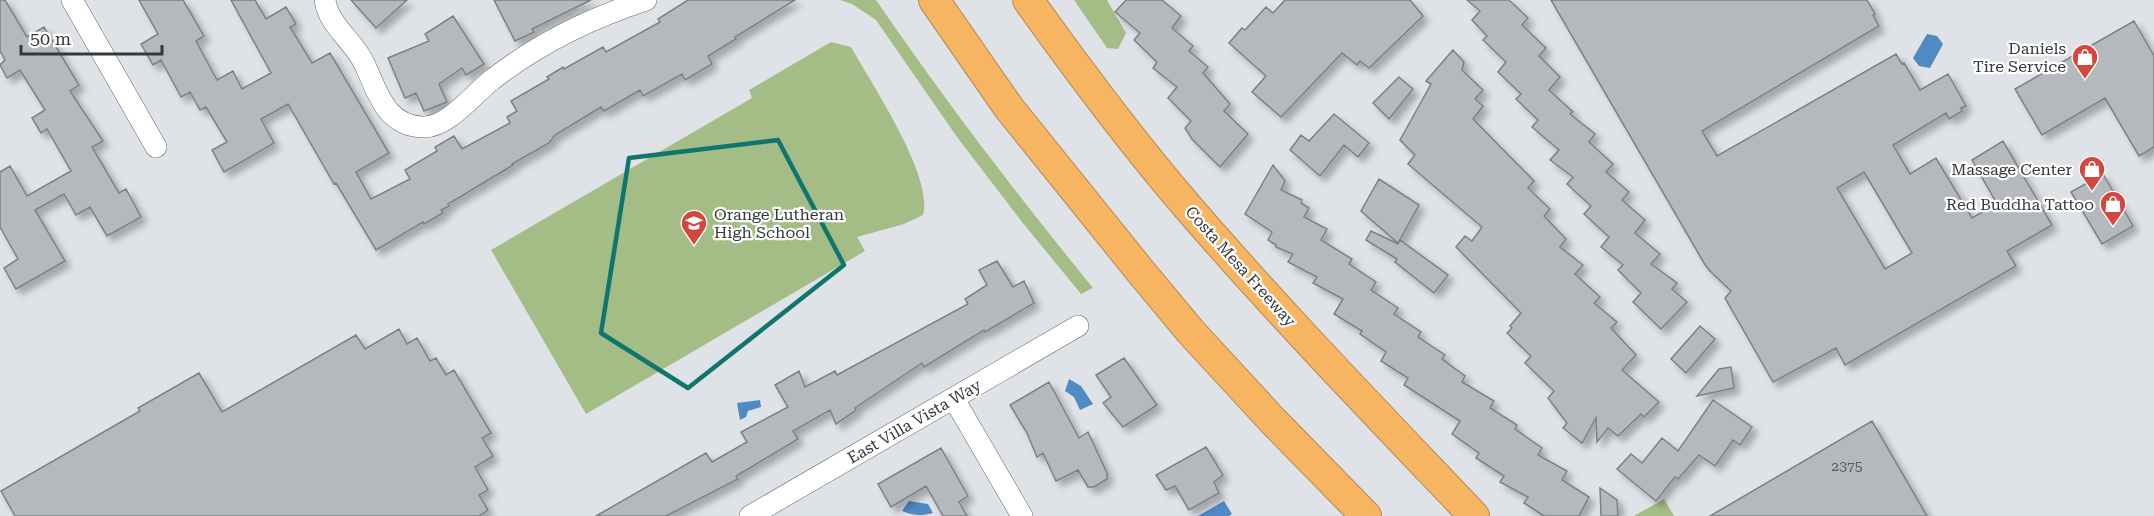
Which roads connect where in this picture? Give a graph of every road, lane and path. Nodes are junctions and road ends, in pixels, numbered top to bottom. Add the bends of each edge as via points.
1 (72, 0) edge
2 (325, 0) edge
3 (646, 0) edge
4 (934, 0) edge
5 (1028, 0) edge
6 (156, 147) dead end
7 (1078, 326) dead end
8 (954, 399) junction
9 (750, 516) edge
10 (1022, 516) edge
11 (1366, 516) edge
12 (1474, 516) edge

1 - 6 street
2 - 3 street via 333,21 362,58 385,109 405,123 424,127 444,120 534,50
4 - 11 highway via 1010,108 1191,332
5 - 12 highway, Costa Mesa Freeway via 1082,75 1186,205
7 - 8 street, East Villa Vista Way
8 - 9 street, East Villa Vista Way
8 - 10 street

